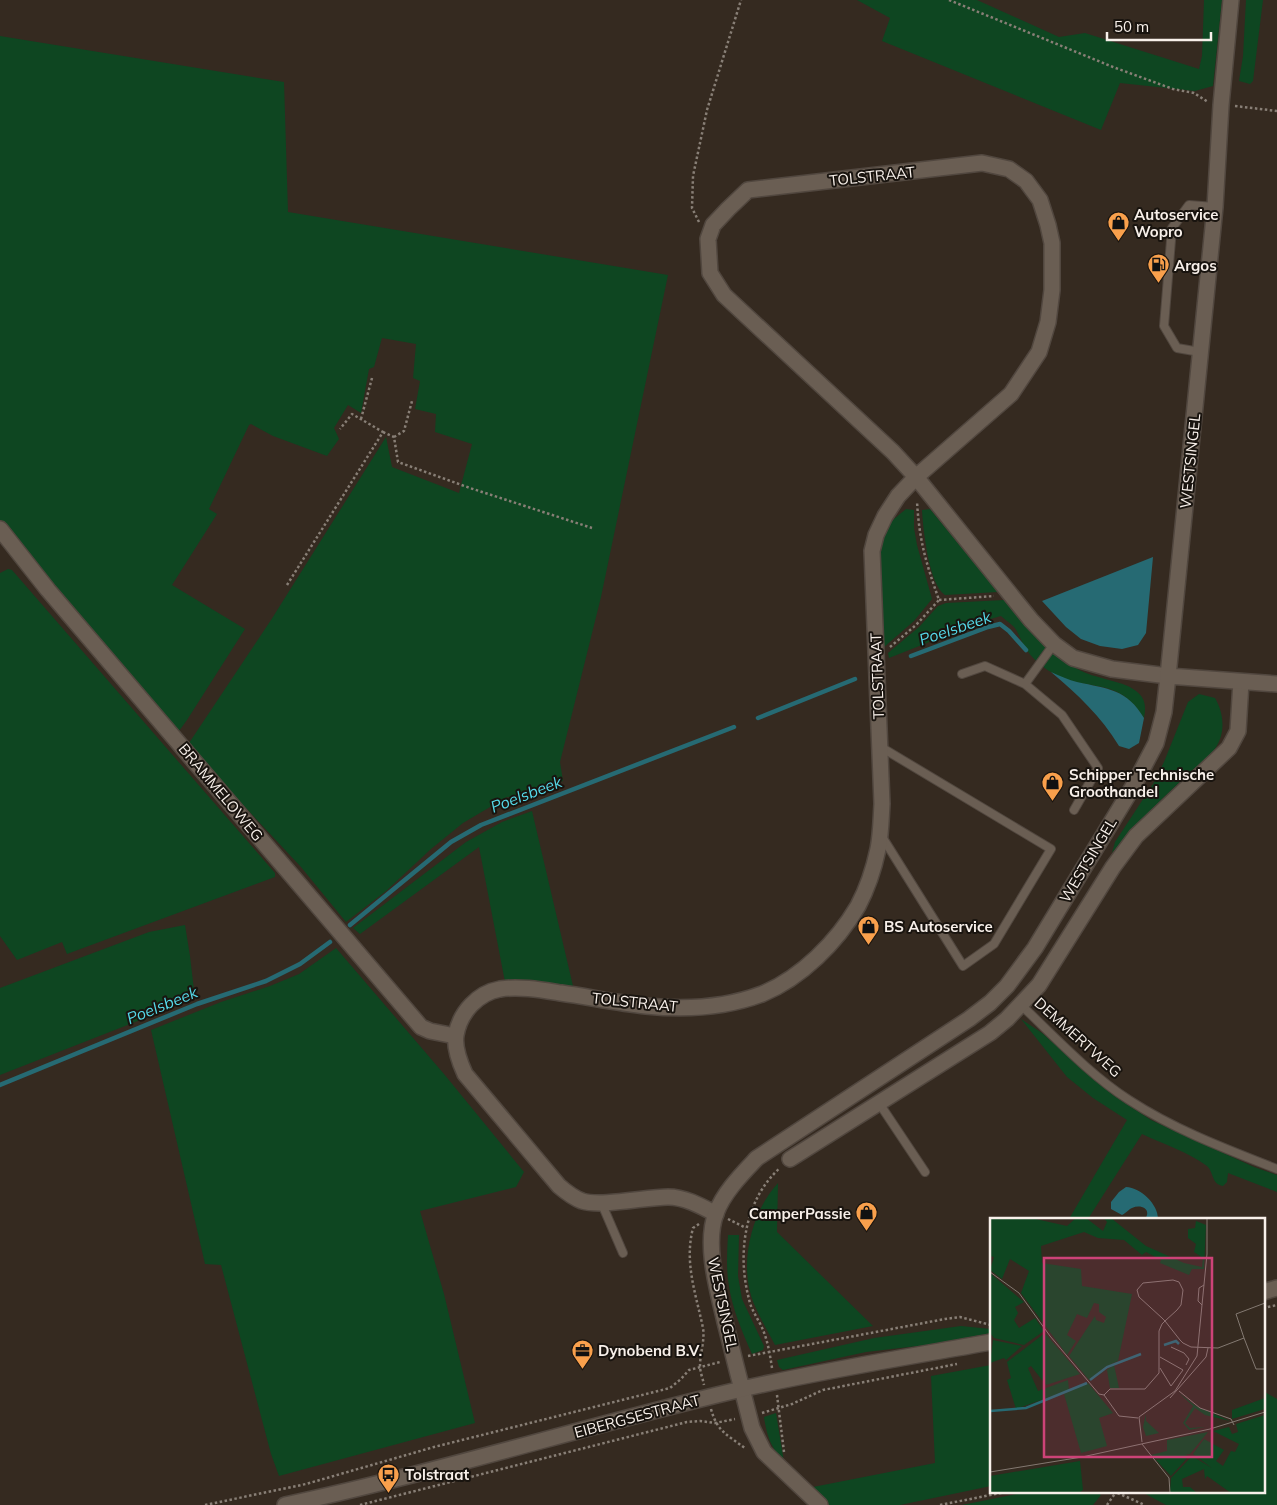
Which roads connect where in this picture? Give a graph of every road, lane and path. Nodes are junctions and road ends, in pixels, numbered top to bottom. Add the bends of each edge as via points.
1 (741, 0) edge
2 (949, 0) edge
3 (1231, 0) edge
4 (1221, 105) junction
5 (1277, 111) edge
6 (1215, 207) junction
7 (708, 239) junction
8 (1200, 352) junction
9 (372, 378) dead end
10 (412, 401) dead end
11 (361, 419) junction
12 (340, 429) dead end
13 (383, 432) junction
14 (394, 437) junction
15 (916, 477) junction
16 (592, 528) dead end
17 (0, 529) edge
18 (287, 585) dead end
19 (1010, 595) junction
20 (939, 600) junction
21 (1054, 644) junction
22 (876, 659) junction
23 (962, 674) dead end
24 (1168, 676) junction
25 (1241, 682) junction
26 (1025, 684) junction
27 (1277, 684) edge
28 (879, 746) junction
29 (1074, 810) dead end
30 (880, 834) junction
31 (1021, 1005) junction
32 (455, 1036) junction
33 (880, 1103) junction
34 (790, 1159) joint
35 (1277, 1169) edge
36 (925, 1172) dead end
37 (601, 1202) junction
38 (716, 1214) junction
39 (746, 1228) junction
40 (623, 1253) dead end
41 (1277, 1288) edge
42 (1264, 1292) edge
43 (1277, 1305) edge
44 (1264, 1308) edge
45 (990, 1325) edge
46 (990, 1342) edge
47 (961, 1363) dead end
48 (700, 1367) junction
49 (742, 1389) junction
50 (708, 1398) junction
51 (780, 1407) junction
52 (749, 1416) junction
53 (715, 1423) junction
54 (751, 1452) dead end
55 (792, 1477) junction
56 (1006, 1492) edge
57 (1116, 1492) edge
58 (205, 1505) edge
59 (286, 1505) edge
60 (360, 1505) edge
61 (820, 1505) edge
62 (940, 1505) edge
63 (1107, 1505) edge
64 (1145, 1505) edge

1 - 7 path via 707,110 693,176 692,208
2 - 4 path via 1113,67
3 - 4 street, WESTSINGEL
4 - 5 path
4 - 6 street, WESTSINGEL
6 - 8 street, WESTSINGEL
6 - 8 lane via 1188,205 1172,228 1164,326 1177,348
7 - 15 street via 710,273 724,295
7 - 15 street, TOLSTRAAT via 713,225 748,190 982,163 1009,169 1026,181 1040,200 1052,243 1052,290 1048,322 1039,352 1011,394
8 - 24 street, WESTSINGEL
9 - 11 path
10 - 14 path via 404,432
11 - 12 path via 352,414
11 - 13 path
13 - 14 path
13 - 18 path
14 - 16 path via 398,462
15 - 19 street
15 - 20 path via 919,530
15 - 22 street, TOLSTRAAT via 885,516 872,551
17 - 32 street, BRAMMELOWEG via 48,590 421,1027
19 - 20 path
19 - 21 street
20 - 22 path via 916,626
21 - 24 street via 1074,658 1112,670
21 - 26 lane
22 - 28 street, TOLSTRAAT
23 - 26 lane via 985,666
24 - 25 street
24 - 38 street, WESTSINGEL via 1156,743 1035,948 1007,986 970,1019 757,1158 739,1177
25 - 27 street
25 - 31 street, WESTSINGEL via 1238,731 1229,748 1136,836 1039,984
26 - 29 lane via 1062,715 1098,768
28 - 30 street, TOLSTRAAT
28 - 30 lane via 1051,849 994,944 963,966
30 - 32 street, TOLSTRAAT via 866,886 843,927 826,948 794,976 763,993 713,1006 673,1008 544,990 500,989 484,994 471,1004
31 - 33 street, WESTSINGEL via 990,1033
31 - 35 lane, DEMMERTWEG via 1084,1065 1129,1100 1186,1132
32 - 37 street via 466,1074 559,1186 584,1201
33 - 34 street, WESTSINGEL
33 - 36 lane
34 - 39 path via 766,1184
37 - 38 street via 669,1197 683,1199
37 - 40 lane
38 - 39 path
38 - 48 path via 693,1228 690,1239 693,1287 703,1329
38 - 49 street, WESTSINGEL via 712,1249 714,1275
39 - 45 path via 746,1286 749,1302 769,1351 945,1319 960,1318
41 - 42 street
43 - 44 path
46 - 49 street, EIBERGSESTRAAT
47 - 51 path, EIBERGSESTRAAT via 823,1390
48 - 50 path
48 - 58 path, EIBERGSESTRAAT via 689,1370 670,1388 434,1447 306,1484
49 - 50 street, EIBERGSESTRAAT
49 - 52 street, WESTSINGEL
50 - 53 path
50 - 59 street, EIBERGSESTRAAT
51 - 52 path, EIBERGSESTRAAT
51 - 55 path via 784,1452
52 - 53 path, EIBERGSESTRAAT
52 - 55 street, WESTSINGEL via 764,1452
53 - 54 path
53 - 60 path, EIBERGSESTRAAT via 687,1422
55 - 61 street, WESTSINGEL
56 - 62 path
57 - 63 path
57 - 64 path

